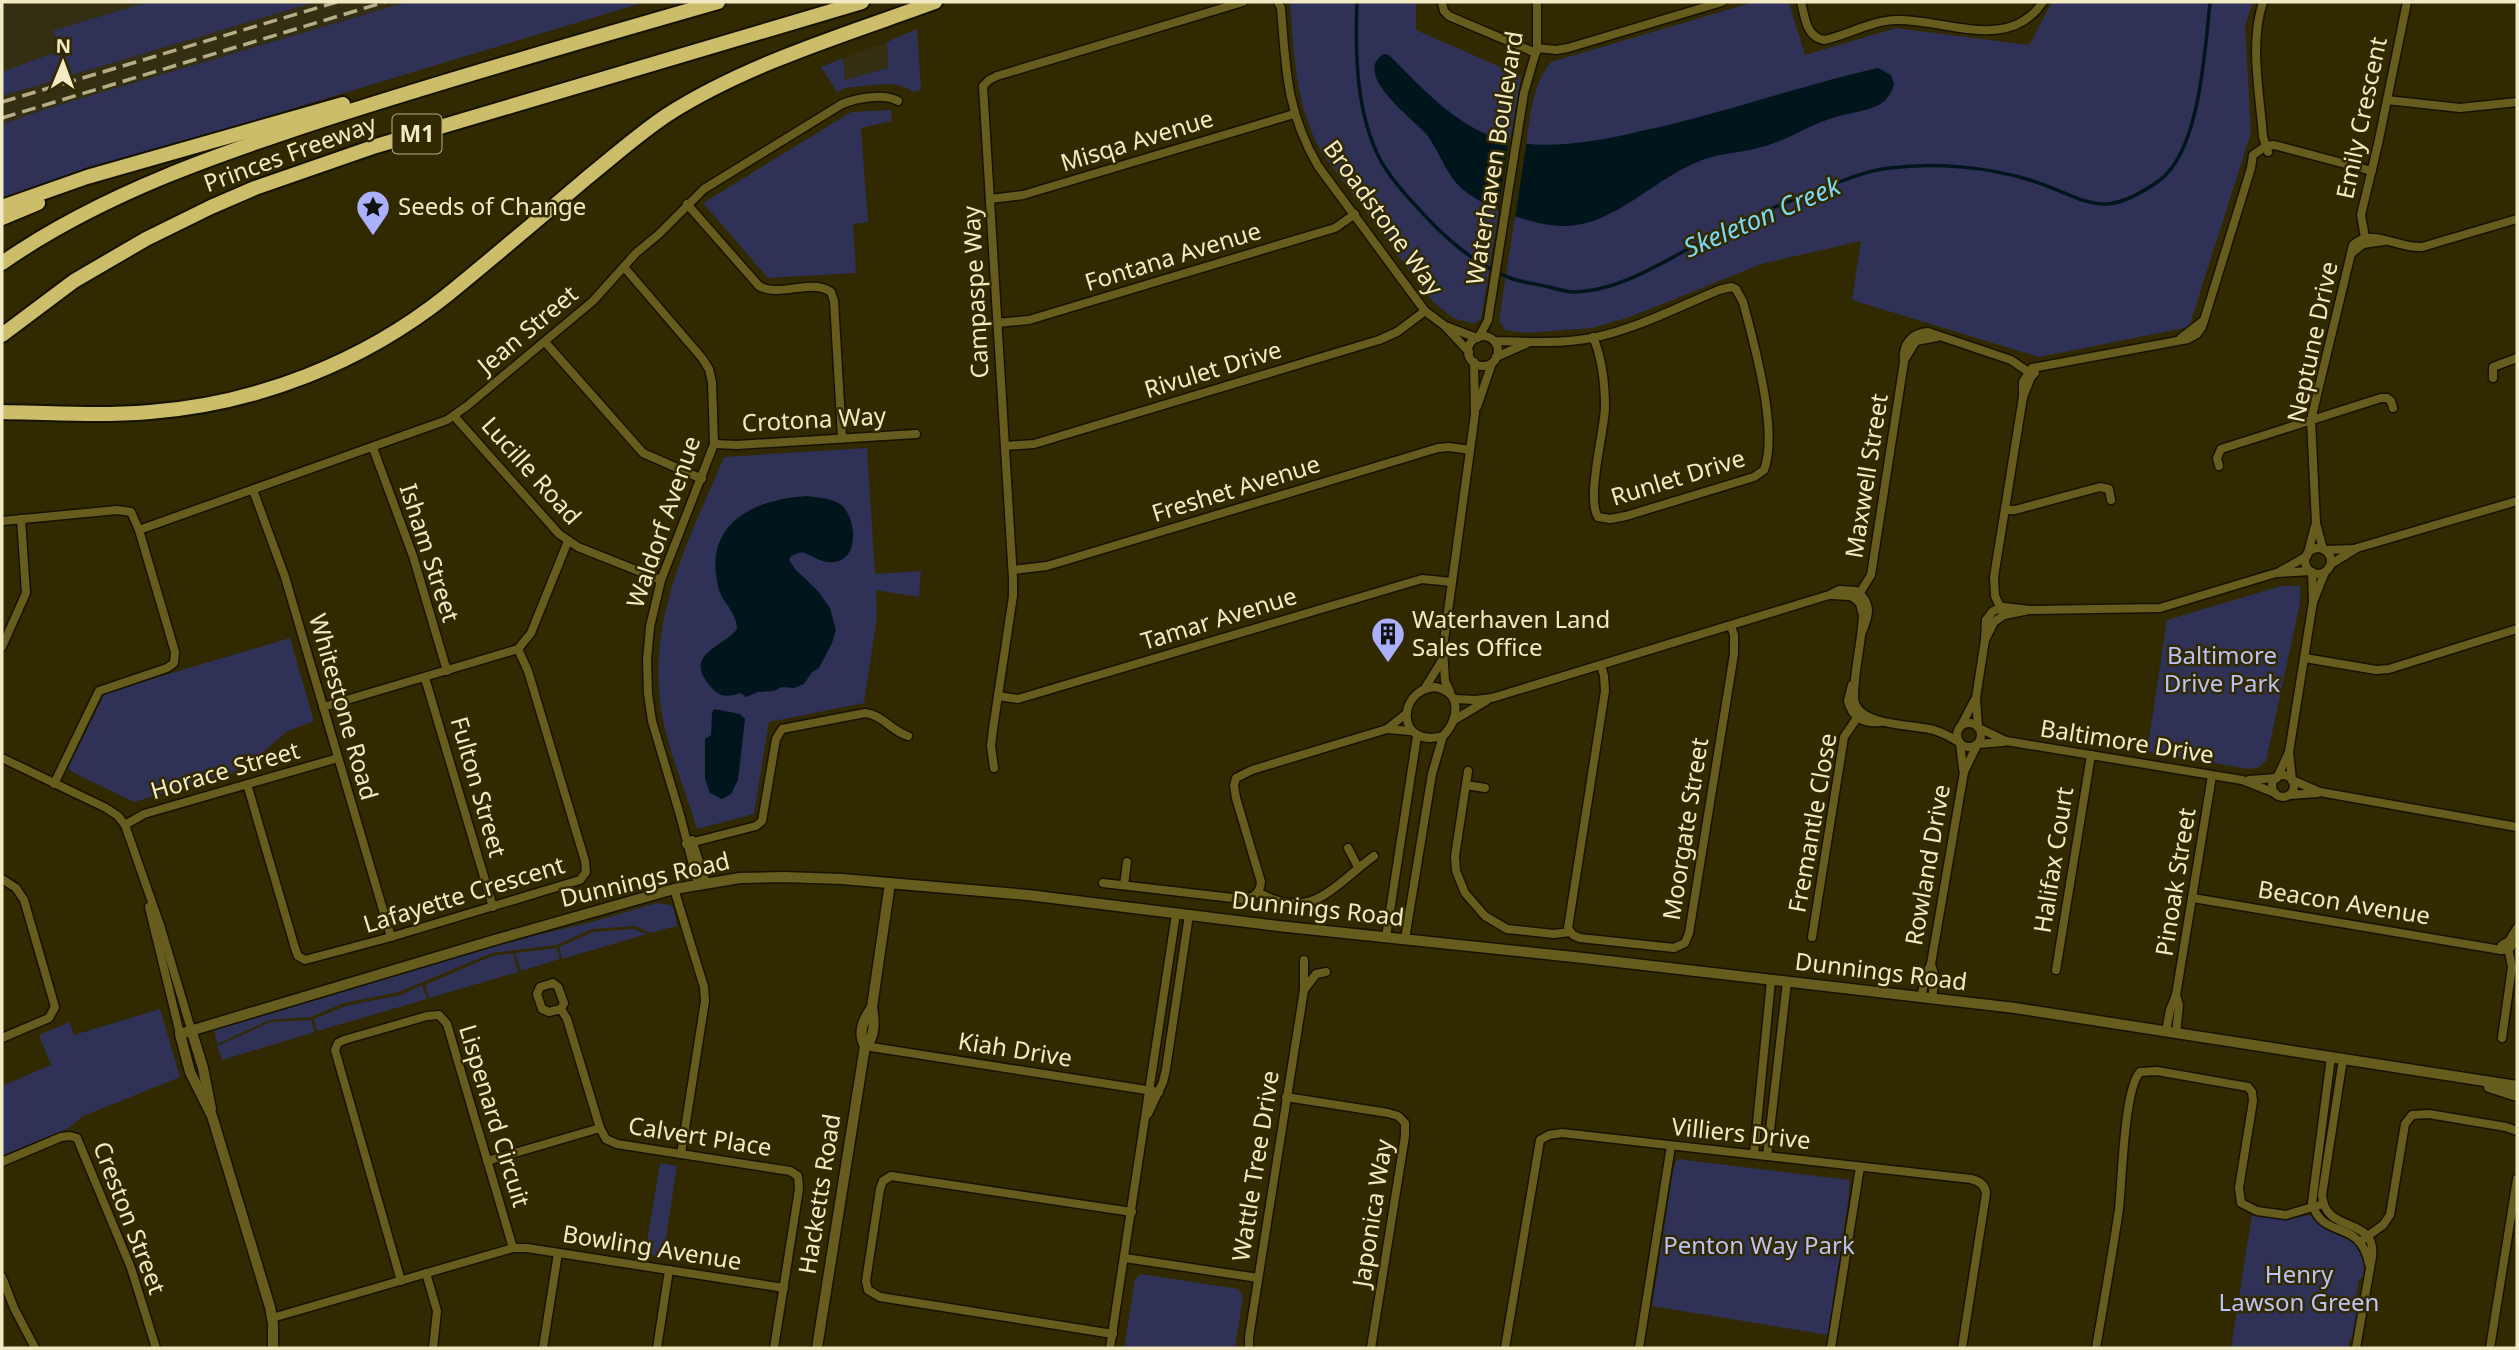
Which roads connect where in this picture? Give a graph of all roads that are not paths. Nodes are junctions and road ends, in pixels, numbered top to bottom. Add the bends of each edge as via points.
1 (718, 2) edge
2 (862, 2) edge
3 (935, 2) edge
4 (1243, 2) edge
5 (1278, 2) edge
6 (1442, 2) edge
7 (1537, 2) edge
8 (1722, 2) edge
9 (1801, 2) edge
10 (2043, 2) edge
11 (2263, 2) edge
12 (2407, 2) edge
13 (1536, 51) junction
14 (480, 71) junction
15 (2387, 100) junction
16 (898, 101) dead end
17 (2517, 102) edge
18 (1294, 114) junction
19 (2267, 149) junction
20 (117, 170) junction
21 (2372, 171) junction
22 (990, 199) junction
23 (687, 204) junction
24 (2, 207) edge
25 (1354, 214) junction
26 (2, 218) edge
27 (2517, 219) edge
28 (2365, 240) junction
29 (2, 263) edge
30 (624, 267) junction
31 (1425, 311) junction
32 (1488, 320) junction
33 (997, 323) junction
34 (1445, 326) junction
35 (2, 335) edge
36 (1478, 337) junction
37 (1593, 338) junction
38 (1494, 340) junction
39 (545, 342) junction
40 (1529, 343) junction
41 (1469, 352) junction
42 (2517, 358) edge
43 (1494, 360) junction
44 (1474, 362) junction
45 (2030, 374) junction
46 (2493, 379) dead end
47 (2393, 408) dead end
48 (2, 412) edge
49 (1475, 414) junction
50 (454, 416) junction
51 (2311, 420) junction
52 (916, 434) dead end
53 (842, 438) junction
54 (714, 444) junction
55 (1005, 446) junction
56 (373, 448) junction
57 (1470, 450) junction
58 (2219, 467) dead end
59 (702, 479) junction
60 (253, 490) junction
61 (2112, 500) dead end
62 (2517, 500) edge
63 (2005, 510) junction
64 (22, 519) junction
65 (2, 520) edge
66 (2316, 523) junction
67 (139, 530) junction
68 (568, 541) junction
69 (2357, 548) junction
70 (2324, 550) junction
71 (2308, 554) junction
72 (2331, 564) junction
73 (1013, 570) junction
74 (2311, 571) junction
75 (2325, 572) junction
76 (2276, 573) junction
77 (661, 580) junction
78 (1452, 582) junction
79 (1858, 596) junction
80 (2313, 602) junction
81 (2002, 611) junction
82 (1731, 626) junction
83 (2517, 629) edge
84 (2, 648) edge
85 (518, 649) junction
86 (2305, 658) junction
87 (1443, 659) junction
88 (1601, 665) junction
89 (447, 671) junction
90 (425, 678) junction
91 (1425, 688) junction
92 (1452, 695) junction
93 (998, 696) junction
94 (1492, 698) junction
95 (1976, 698) junction
96 (323, 707) junction
97 (1406, 713) junction
98 (1859, 715) junction
99 (1454, 720) junction
100 (1960, 727) junction
101 (1979, 728) junction
102 (1387, 729) junction
103 (1933, 730) junction
104 (1414, 733) junction
105 (908, 736) dead end
106 (1443, 736) junction
107 (2006, 741) junction
108 (1959, 743) junction
109 (1978, 744) junction
110 (2289, 752) junction
111 (2091, 755) junction
112 (2, 758) edge
113 (338, 758) junction
114 (994, 768) dead end
115 (1468, 771) dead end
116 (1964, 772) junction
117 (2212, 776) junction
118 (2276, 778) junction
119 (2242, 780) junction
120 (2292, 780) junction
121 (54, 783) junction
122 (247, 785) junction
123 (1466, 785) junction
124 (1485, 788) dead end
125 (2320, 792) junction
126 (2275, 793) junction
127 (2290, 794) junction
128 (2517, 824) edge
129 (125, 825) junction
130 (690, 843) junction
131 (1348, 848) dead end
132 (1374, 856) dead end
133 (1127, 862) dead end
134 (1358, 867) junction
135 (2, 879) edge
136 (890, 883) junction
137 (1102, 883) dead end
138 (702, 884) junction
139 (1124, 885) junction
140 (674, 890) junction
141 (146, 891) junction
142 (1258, 892) junction
143 (2193, 898) junction
144 (493, 907) junction
145 (1176, 914) junction
146 (1189, 915) junction
147 (2517, 928) edge
148 (1570, 932) junction
149 (391, 937) junction
150 (1386, 937) junction
151 (1812, 937) dead end
152 (1405, 939) junction
153 (2517, 940) edge
154 (2508, 946) junction
155 (1304, 960) dead end
156 (2056, 970) dead end
157 (1326, 972) dead end
158 (1771, 981) junction
159 (1787, 982) junction
160 (1304, 990) junction
161 (1927, 999) junction
162 (561, 1009) dead end
163 (191, 1029) junction
164 (2171, 1032) junction
165 (180, 1034) junction
166 (2, 1038) edge
167 (2501, 1038) dead end
168 (865, 1046) junction
169 (2331, 1057) junction
170 (2343, 1059) junction
171 (2466, 1079) junction
172 (2517, 1086) edge
173 (1149, 1090) junction
174 (1159, 1092) junction
175 (2517, 1096) edge
176 (1286, 1097) junction
177 (212, 1116) junction
178 (1146, 1117) junction
179 (600, 1128) junction
180 (2517, 1131) edge
181 (1671, 1146) junction
182 (681, 1154) junction
183 (1754, 1154) junction
184 (1768, 1156) junction
185 (487, 1161) junction
186 (2, 1162) edge
187 (1860, 1167) junction
188 (2517, 1179) edge
189 (2323, 1204) junction
190 (2313, 1207) junction
191 (1132, 1212) junction
192 (2364, 1238) junction
193 (513, 1248) junction
194 (558, 1253) junction
195 (1125, 1258) junction
196 (669, 1270) junction
197 (426, 1273) junction
198 (2, 1277) edge
199 (1258, 1278) junction
200 (401, 1281) junction
201 (784, 1288) junction
202 (272, 1318) junction
203 (1112, 1334) junction
204 (35, 1348) edge
205 (156, 1348) edge
206 (273, 1348) edge
207 (433, 1348) edge
208 (543, 1348) edge
209 (657, 1348) edge
210 (774, 1348) edge
211 (817, 1348) edge
212 (1110, 1348) edge
213 (1250, 1348) edge
214 (1371, 1348) edge
215 (1505, 1348) edge
216 (1639, 1348) edge
217 (1831, 1348) edge
218 (1962, 1348) edge
219 (2096, 1348) edge
220 (2356, 1348) edge
221 (2490, 1348) edge

1 - 14 highway, Princes Freeway / M1
2 - 35 highway, Princes Freeway / M1 via 376,146 255,188 146,239 74,281
3 - 48 highway via 740,76 685,104 614,156 444,298 341,361 276,387 179,409
4 - 22 street, Campaspe Way via 989,80 982,92
5 - 18 street, Broadstone Way
6 - 13 street via 1449,16
7 - 13 street, Waterhaven Boulevard
8 - 13 street via 1562,50
9 - 10 street via 1811,34 1824,40 1893,20 2008,29 2024,22
11 - 19 street via 2256,41
12 - 15 street, Emily Crescent
13 - 32 street, Waterhaven Boulevard via 1525,86
14 - 20 highway via 290,118
14 - 29 highway, Princes Freeway / M1 via 179,171 103,204
15 - 17 street via 2460,108
15 - 21 street, Emily Crescent
16 - 23 street, Jean Street via 891,97 842,103 704,188
18 - 22 street, Misqa Avenue via 1023,195
18 - 25 street, Broadstone Way via 1318,166
19 - 21 street via 2285,149
19 - 45 street via 2251,168 2203,321 2178,340 2042,365
20 - 24 highway
20 - 26 highway
21 - 28 street, Emily Crescent via 2361,215
22 - 33 street, Campaspe Way
23 - 30 street, Jean Street
23 - 53 street via 763,289 822,288 831,292
25 - 31 street, Broadstone Way
25 - 33 street, Fontana Avenue via 1335,228 1199,270 1029,320
27 - 28 street, Neptune Drive via 2422,247 2376,237
28 - 51 street, Neptune Drive via 2353,244
30 - 39 street, Jean Street via 602,293
30 - 54 street, Waldorf Avenue via 709,369
31 - 34 street, Broadstone Way
31 - 55 street, Rivulet Drive via 1379,340 1034,444
32 - 36 street, Waterhaven Boulevard
32 - 38 street, Waterhaven Boulevard
33 - 55 street, Campaspe Way
34 - 36 street, Broadstone Way
34 - 41 street, Broadstone Way
36 - 38 street
36 - 41 street
37 - 37 street, Runlet Drive via 1605,409 1593,501 1598,517 1626,516 1762,472 1767,462 1768,416 1745,308 1736,289 1719,290
37 - 40 street
38 - 40 street
38 - 43 street
39 - 50 street, Jean Street
39 - 59 street via 643,453
40 - 43 street
41 - 44 street
42 - 46 street via 2493,367
43 - 44 street via 1484,365
43 - 49 street
44 - 49 street
45 - 63 street via 2022,382
45 - 79 street, Maxwell Street via 2011,360 1928,332 1912,337 1903,351 1871,575
47 - 51 street via 2391,401 2381,398
49 - 57 street
50 - 56 street, Jean Street
50 - 68 street, Lucille Road
51 - 58 street via 2221,449
51 - 66 street, Neptune Drive
52 - 53 street, Crotona Way
53 - 54 street, Crotona Way
54 - 59 street, Waldorf Avenue
55 - 73 street, Campaspe Way
56 - 60 street, Jean Street
56 - 89 street, Isham Street
57 - 73 street, Freshet Avenue via 1438,448 1058,563
57 - 78 street
59 - 77 street, Waldorf Avenue
60 - 67 street, Jean Street
60 - 96 street, Whitestone Road via 285,577
61 - 63 street via 2105,486
62 - 69 street
63 - 81 street via 1994,577
64 - 65 street
64 - 67 street via 123,510 134,514
64 - 84 street via 26,593
66 - 70 street, Neptune Drive
66 - 71 street, Neptune Drive
67 - 121 street via 175,652 174,663 99,691
68 - 77 street, Lucille Road
68 - 85 street via 531,633
69 - 70 street
69 - 72 street
70 - 71 street
70 - 72 street
71 - 74 street via 2306,564
71 - 76 street
72 - 75 street
73 - 93 street, Campaspe Way
74 - 75 street
74 - 76 street
74 - 80 street
75 - 80 street
76 - 81 street via 2160,608
77 - 130 street, Waldorf Avenue via 648,641 648,694 655,736
78 - 87 street
78 - 93 street, Tamar Avenue via 1422,579 1028,696
79 - 82 street via 1845,589
79 - 98 street, Maxwell Street via 1869,609 1848,701
80 - 86 street
81 - 95 street via 1985,640
82 - 88 street
82 - 148 street, Moorgate Street via 1734,654 1687,939 1681,946 1668,947 1580,938
83 - 86 street via 2389,669
85 - 89 street
85 - 144 street, Lafayette Crescent via 586,872 574,883
86 - 110 street
87 - 91 street
87 - 92 street
88 - 94 street
88 - 148 street via 1605,691 1568,915
89 - 90 street
90 - 96 street
90 - 144 street, Fulton Street
91 - 92 street via 1440,688
91 - 97 street via 1416,694
92 - 94 street
92 - 99 street
93 - 114 street, Campaspe Way via 992,738
94 - 99 street
95 - 100 street
95 - 101 street
96 - 113 street, Whitestone Road
97 - 102 street
97 - 104 street
98 - 103 street via 1868,722
98 - 151 street, Fremantle Close via 1844,737
99 - 106 street
100 - 101 street via 1968,723
100 - 103 street
100 - 108 street
101 - 107 street, Baltimore Drive
101 - 109 street
102 - 104 street
102 - 142 street via 1239,775 1236,798 1260,876
103 - 108 street
104 - 106 street
104 - 150 street
105 - 130 street via 877,715 865,713 782,729 776,739 762,821
106 - 152 street via 1432,774
107 - 109 street, Baltimore Drive
107 - 111 street, Baltimore Drive
108 - 109 street via 1968,748
108 - 116 street, Rowland Drive
109 - 116 street, Rowland Drive
110 - 118 street
110 - 120 street
111 - 117 street, Baltimore Drive
111 - 156 street, Halifax Court
112 - 121 street
113 - 122 street, Horace Street
113 - 149 street, Whitestone Road
115 - 123 street
116 - 161 street, Rowland Drive via 1926,974
117 - 119 street, Baltimore Drive
117 - 143 street, Pinoak Street
118 - 119 street, Baltimore Drive
118 - 120 street
118 - 126 street
119 - 126 street, Baltimore Drive
120 - 125 street
120 - 127 street
121 - 129 street via 112,812
122 - 129 street, Horace Street via 144,814
122 - 149 street, Lafayette Crescent via 299,956 312,960
123 - 124 street
123 - 148 street via 1455,856 1457,877 1465,893 1485,916 1507,929
125 - 127 street
125 - 128 street
126 - 127 street
129 - 141 street
130 - 138 street, Waldorf Avenue
131 - 134 street
132 - 134 street
133 - 139 street
134 - 142 street via 1305,904 1280,903
135 - 166 street via 24,900 55,1010 46,1020
136 - 138 street, Dunnings Road via 784,877
136 - 145 street, Dunnings Road
136 - 168 street, Hacketts Road via 872,1007 863,1019
137 - 139 street
138 - 140 street, Dunnings Road
139 - 142 street via 1241,899
140 - 163 street, Dunnings Road
140 - 182 street via 705,1001
141 - 163 street
141 - 165 street
143 - 154 street, Beacon Avenue via 2489,947
143 - 164 street, Pinoak Street via 2170,1010
144 - 149 street, Lafayette Crescent
145 - 146 street, Dunnings Road
145 - 173 street
146 - 150 street, Dunnings Road
146 - 174 street
147 - 154 street
150 - 152 street, Dunnings Road
152 - 158 street, Dunnings Road
153 - 154 street
154 - 167 street via 2512,975
155 - 160 street, Wattle Tree Drive
157 - 160 street via 1316,974
158 - 159 street, Dunnings Road
158 - 183 street
159 - 161 street, Dunnings Road
159 - 184 street
160 - 176 street, Wattle Tree Drive
161 - 164 street, Dunnings Road
162 - 179 street, Calvert Place
163 - 165 street, Dunnings Road
163 - 177 street
164 - 169 street, Dunnings Road
165 - 177 street via 190,1072
168 - 173 street, Kiah Drive
168 - 211 street, Hacketts Road
169 - 170 street, Dunnings Road
169 - 190 street
170 - 171 street, Dunnings Road
170 - 189 street
171 - 172 street, Dunnings Road
171 - 175 street, Dunnings Road
173 - 174 street, Kiah Drive
173 - 178 street
174 - 178 street
176 - 199 street, Wattle Tree Drive
176 - 214 street, Japonica Way via 1394,1115 1405,1124
177 - 202 street
178 - 191 street
179 - 182 street, Calvert Place via 612,1142
179 - 185 street
180 - 192 street via 2429,1114 2412,1115 2406,1124 2390,1215
181 - 183 street, Villiers Drive
181 - 215 street, Villiers Drive via 1562,1133 1540,1140
181 - 216 street
182 - 201 street, Calvert Place via 798,1176
183 - 184 street, Villiers Drive
184 - 187 street, Villiers Drive
185 - 193 street, Lispenard Circuit
185 - 200 street, Lispenard Circuit via 442,1016 427,1016 336,1046 336,1060
186 - 205 street, Creston Street via 61,1138 77,1138 131,1268
187 - 217 street
187 - 218 street, Villiers Drive via 1970,1179 1985,1188
188 - 221 street
189 - 190 street
189 - 192 street via 2332,1217 2358,1228
190 - 192 street via 2324,1223
190 - 219 street via 2286,1215 2257,1211 2241,1203 2239,1188 2253,1101 2248,1087 2140,1072 2134,1080
191 - 195 street
191 - 203 street via 891,1176 880,1189 866,1276 868,1290 880,1297
192 - 220 street via 2373,1251
193 - 194 street, Bowling Avenue
193 - 197 street, Bowling Avenue
194 - 196 street, Bowling Avenue
194 - 208 street
195 - 199 street
195 - 203 street
196 - 201 street, Bowling Avenue
196 - 209 street
197 - 200 street, Bowling Avenue
197 - 207 street via 437,1311
198 - 204 street
199 - 213 street, Wattle Tree Drive
200 - 202 street, Bowling Avenue
201 - 210 street
202 - 206 street
203 - 212 street

